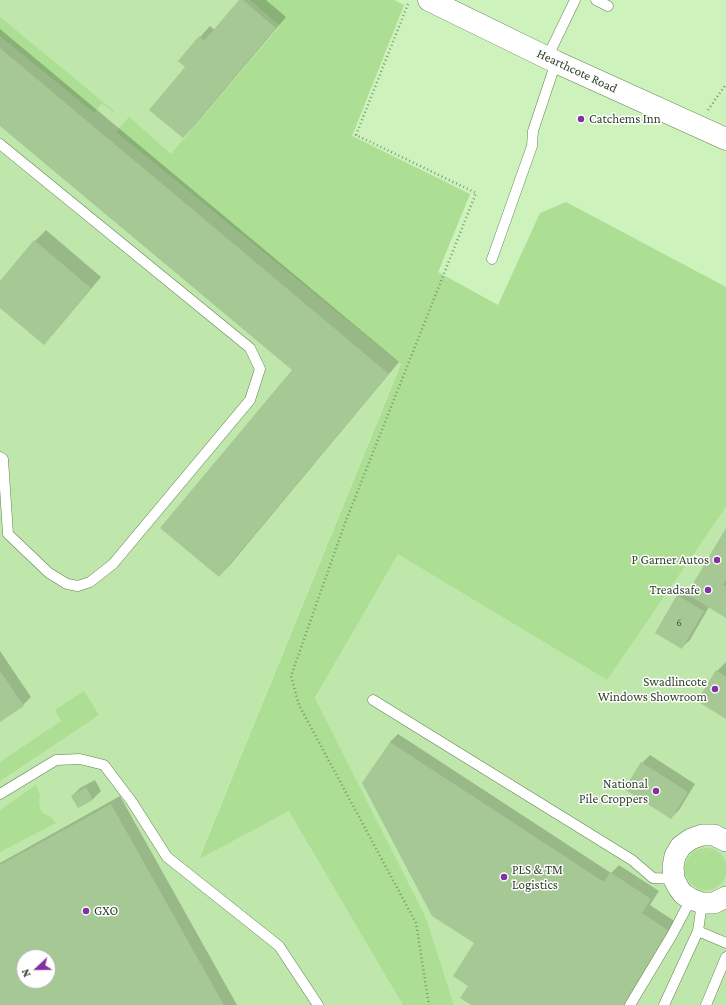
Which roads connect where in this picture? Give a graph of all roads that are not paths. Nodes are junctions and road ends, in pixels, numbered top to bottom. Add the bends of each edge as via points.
1 (574, 0) edge
2 (596, 0) edge
3 (443, 3) edge
4 (608, 6) dead end
5 (551, 60) junction
6 (726, 139) edge
7 (0, 144) edge
8 (492, 259) dead end
9 (0, 457) edge
10 (0, 527) edge
11 (8, 534) junction
12 (373, 700) dead end
13 (0, 794) edge
14 (725, 839) edge
15 (674, 879) junction
16 (726, 897) edge
17 (697, 901) junction
18 (698, 931) junction
19 (726, 943) edge
20 (726, 957) edge
21 (318, 1005) edge
22 (630, 1005) edge
23 (664, 1005) edge
24 (706, 1005) edge

1 - 5 lane
2 - 4 lane
3 - 5 street, Hearthcote Road
5 - 6 street, Hearthcote Road
5 - 8 lane via 532,146
7 - 11 lane via 250,348 260,370 250,400 113,564 90,582 78,586 67,584 49,573
9 - 11 lane via 3,459
10 - 11 lane
12 - 15 lane via 632,860 653,878
13 - 21 lane via 56,760 80,759 104,765 132,802 167,857 279,946
14 - 15 street via 702,835 681,846 675,856
15 - 17 street via 683,894
16 - 17 street via 714,903
17 - 18 lane
17 - 22 lane via 672,935
18 - 19 lane
18 - 23 lane
20 - 24 lane

